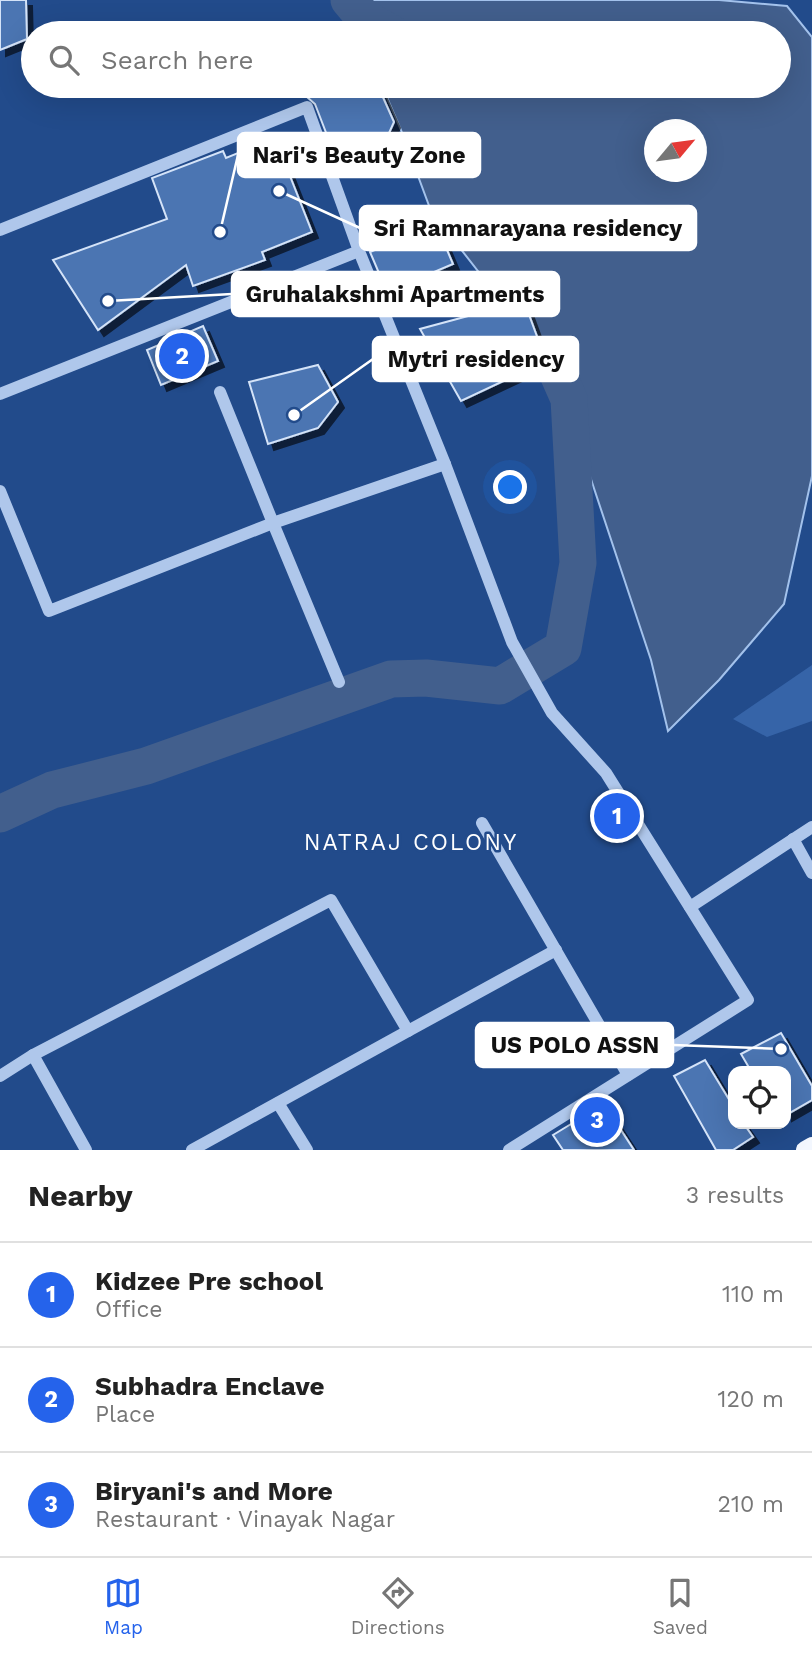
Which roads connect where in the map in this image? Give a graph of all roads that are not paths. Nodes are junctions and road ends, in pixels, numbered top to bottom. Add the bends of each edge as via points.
1 (0, 230) edge
2 (359, 251) junction
3 (220, 392) dead end
4 (0, 394) edge
5 (445, 464) junction
6 (0, 491) edge
7 (273, 523) junction
8 (340, 682) dead end
9 (482, 823) dead end
10 (812, 827) edge
11 (793, 839) junction
12 (812, 873) edge
13 (690, 907) junction
14 (556, 950) junction
15 (408, 1031) junction
16 (33, 1055) junction
17 (628, 1075) junction
18 (0, 1076) edge
19 (278, 1102) junction
20 (812, 1146) edge
21 (86, 1150) edge
22 (192, 1150) edge
23 (307, 1150) edge
24 (509, 1150) edge
25 (805, 1150) edge

1 - 2 street via 307,107
2 - 4 street
2 - 5 street
3 - 7 street
5 - 7 street
5 - 13 street via 512,642 552,713 606,773
6 - 7 street via 49,611
7 - 8 street
9 - 14 street
10 - 11 street
11 - 12 street
11 - 13 street
13 - 17 street via 748,1000
14 - 15 street
14 - 17 street
15 - 16 street via 331,900
15 - 19 street
16 - 18 street
16 - 21 street
17 - 24 street
19 - 22 street
19 - 23 street
20 - 25 main road

